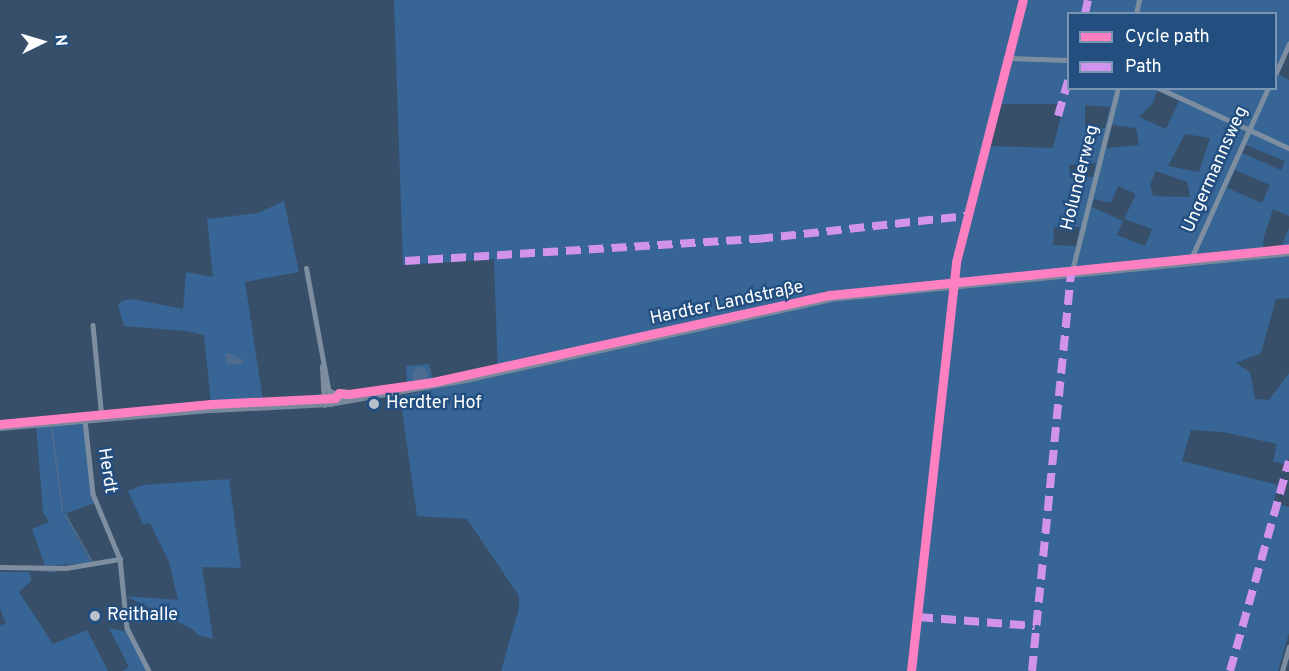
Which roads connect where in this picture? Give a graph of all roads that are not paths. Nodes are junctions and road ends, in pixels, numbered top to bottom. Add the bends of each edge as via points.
1 (1289, 44) edge
2 (1008, 58) dead end
3 (1067, 60) edge
4 (1277, 69) edge
5 (1117, 90) edge
6 (1163, 90) edge
7 (1267, 90) edge
8 (1249, 129) junction
9 (1289, 148) edge
10 (1289, 253) edge
11 (1189, 263) junction
12 (306, 268) dead end
13 (1071, 275) junction
14 (93, 325) dead end
15 (322, 358) junction
16 (330, 391) junction
17 (353, 401) junction
18 (331, 404) junction
19 (324, 405) junction
20 (102, 419) junction
21 (85, 420) junction
22 (0, 428) edge
23 (120, 558) junction
24 (0, 567) edge
25 (1289, 647) edge
26 (1287, 660) edge
27 (149, 671) edge
28 (1282, 671) edge

1 - 4 street
2 - 3 street
5 - 13 street, Holunderweg
6 - 8 street
7 - 8 street, Ungermannsweg
8 - 9 street
8 - 11 street, Ungermannsweg
10 - 11 main road, Hardter Landstraße
11 - 13 main road, Hardter Landstraße
12 - 15 street
13 - 17 main road, Hardter Landstraße via 818,301
14 - 20 street
15 - 16 street
15 - 19 street
16 - 17 street
16 - 18 street
17 - 18 main road, Hardter Landstraße
18 - 19 main road, Hardter Landstraße
19 - 20 main road, Hardter Landstraße
20 - 21 main road, Hardter Landstraße
21 - 22 main road, Hardter Landstraße
21 - 23 street, Herdt via 93,494
23 - 24 street via 66,567
23 - 27 street, Herdt via 127,628
25 - 26 street
26 - 28 street

